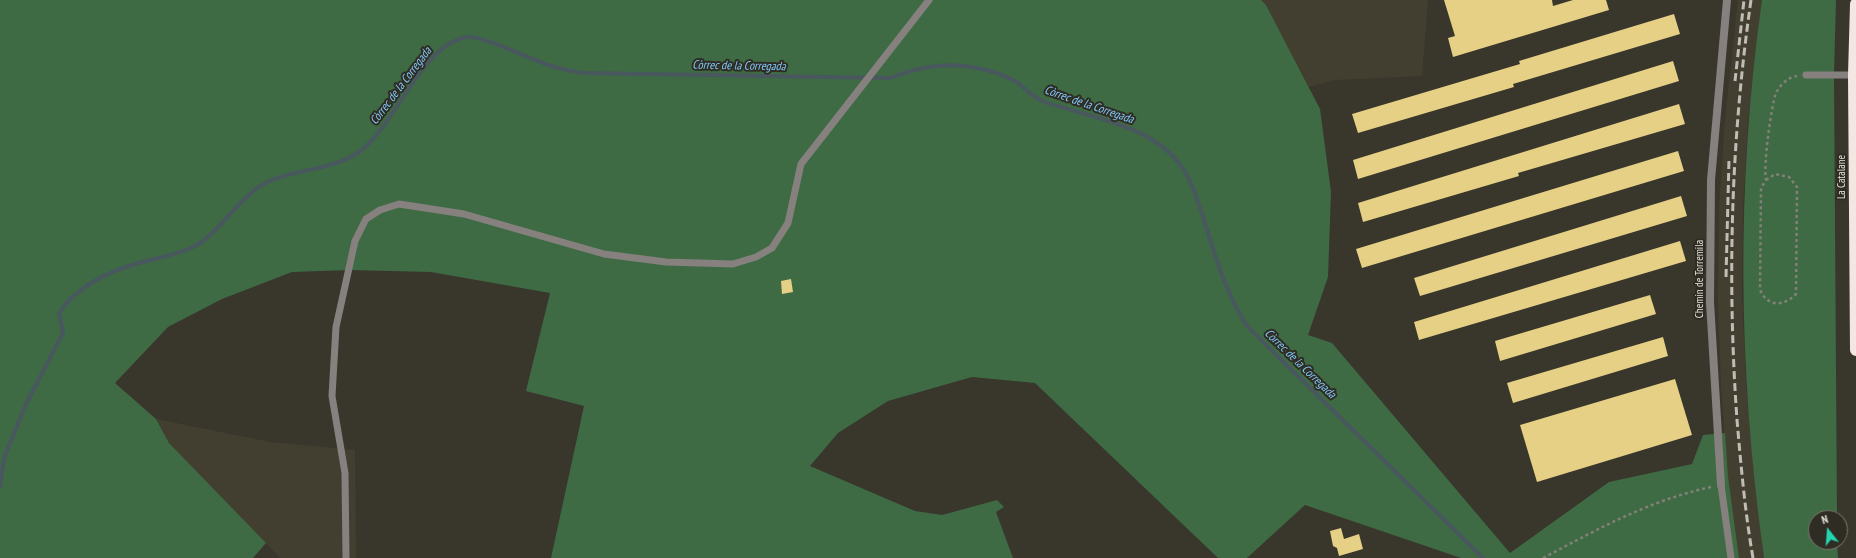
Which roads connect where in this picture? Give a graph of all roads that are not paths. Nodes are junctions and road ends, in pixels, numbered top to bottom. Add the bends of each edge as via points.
1 (928, 0) edge
2 (1727, 0) edge
3 (1856, 4) edge
4 (1806, 75) road end
5 (1854, 75) junction
6 (1856, 350) edge
7 (1721, 485) joint
8 (346, 558) edge
9 (1731, 558) edge

1 - 8 lane via 801,164 788,223 772,248 756,257 733,264 666,262 604,254 464,214 399,204 380,210 366,220 355,241 336,327 332,396 345,473
2 - 7 street, Chemin de Torremila via 1711,188 1710,302
3 - 5 highway, La Catalane
4 - 5 lane
5 - 6 highway, La Catalane
7 - 9 lane, Chemin de Torremila

